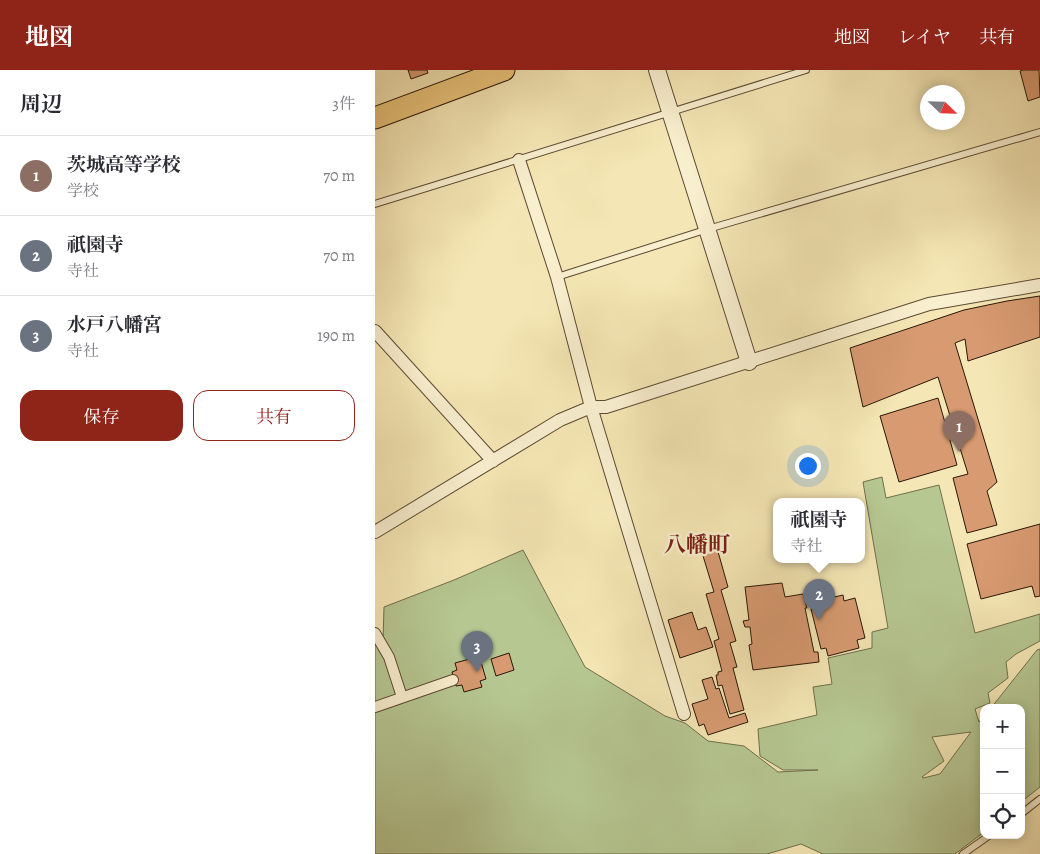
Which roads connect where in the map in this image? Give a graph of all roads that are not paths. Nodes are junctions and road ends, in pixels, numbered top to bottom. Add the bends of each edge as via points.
1 (504, 70) edge
2 (657, 70) edge
3 (806, 70) edge
4 (672, 113) junction
5 (375, 118) edge
6 (1040, 132) edge
7 (519, 160) junction
8 (375, 204) edge
9 (708, 229) junction
10 (557, 277) junction
11 (1040, 285) edge
12 (375, 331) edge
13 (749, 362) junction
14 (591, 407) junction
15 (493, 461) junction
16 (375, 532) edge
17 (375, 633) edge
18 (453, 680) dead end
19 (402, 697) junction
20 (375, 707) edge
21 (684, 714) dead end
22 (1040, 799) edge
23 (1025, 811) edge
24 (984, 839) edge
25 (963, 854) edge

1 - 5 highway
2 - 4 street
3 - 4 lane
4 - 7 lane
4 - 9 street
6 - 9 lane
7 - 8 lane
7 - 10 street
9 - 10 lane
9 - 13 street
10 - 14 street
11 - 13 street via 929,304
12 - 15 street
13 - 14 street via 606,407
14 - 15 street via 560,420
14 - 21 street
15 - 16 street
17 - 19 street via 389,657
18 - 19 street
19 - 20 street
22 - 23 lane
24 - 25 lane

